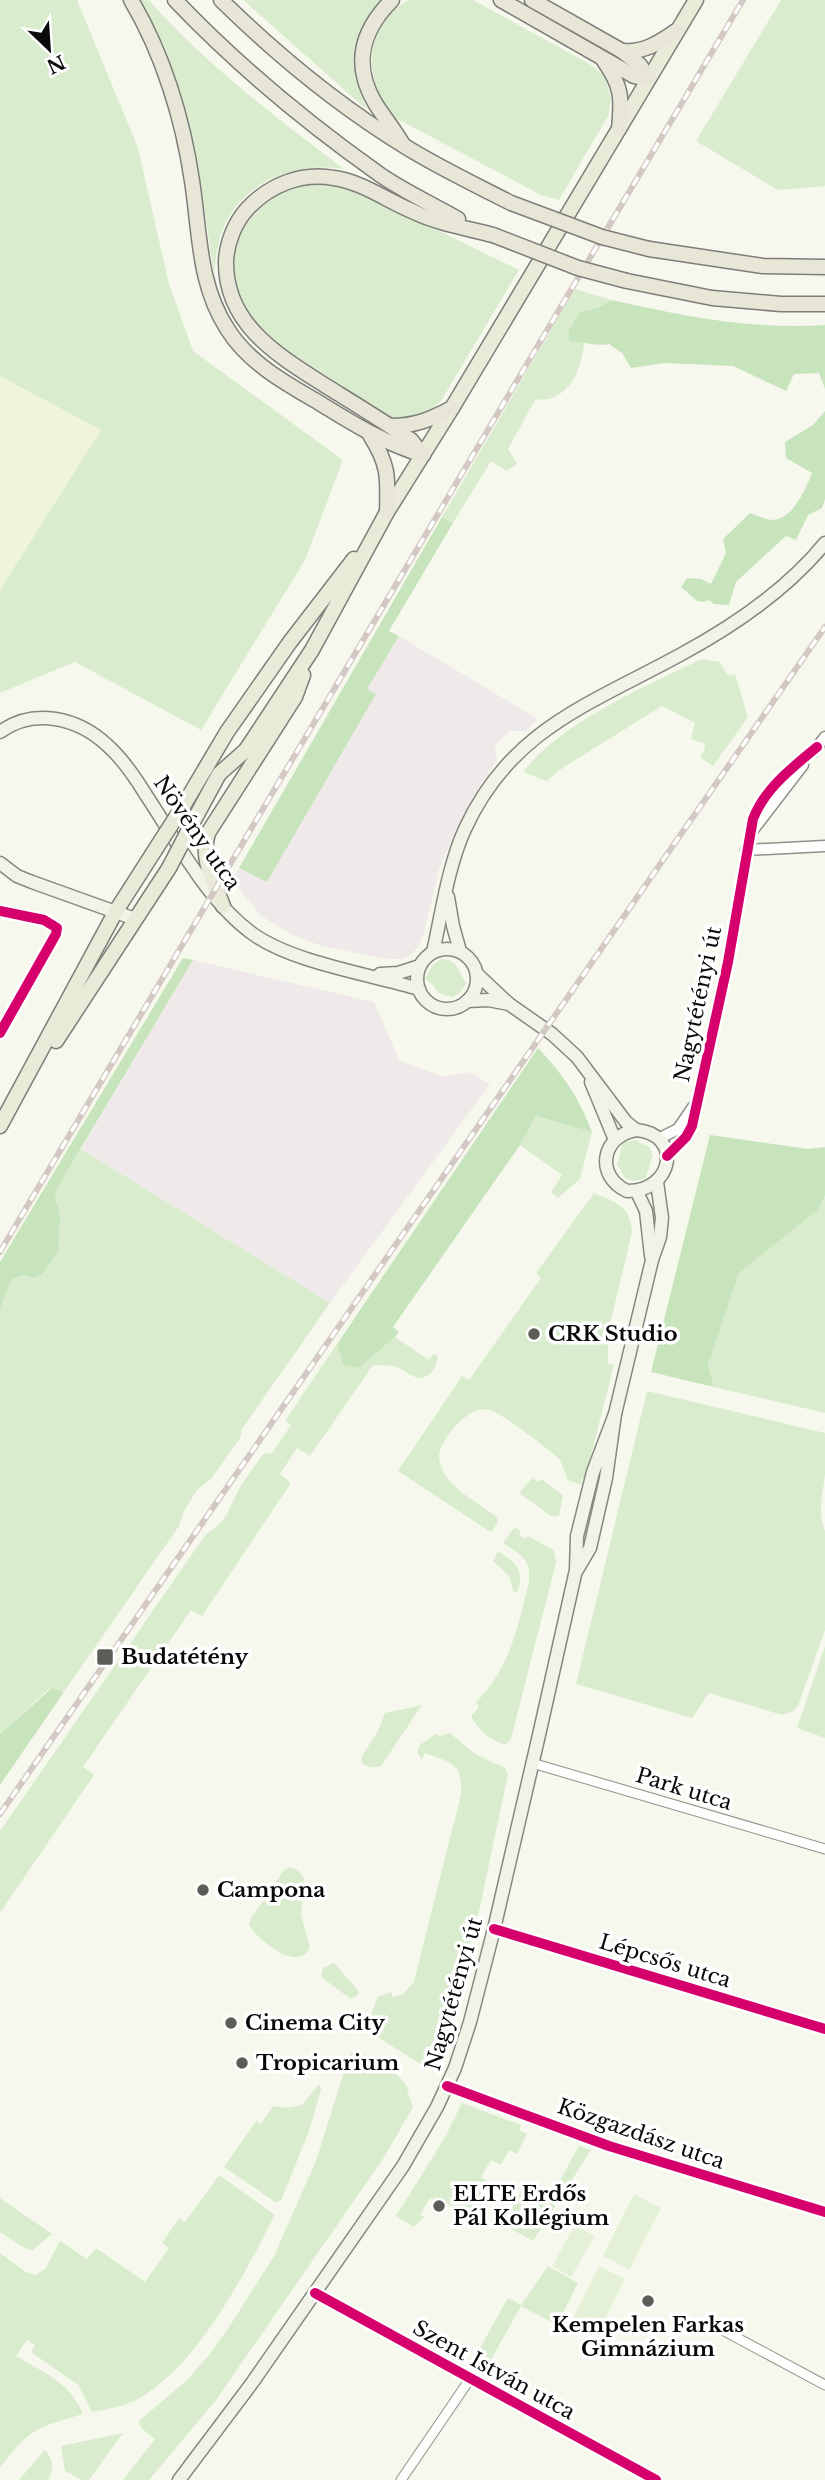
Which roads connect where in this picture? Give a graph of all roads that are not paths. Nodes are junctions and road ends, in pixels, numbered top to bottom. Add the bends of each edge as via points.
1 (131, 0) edge
2 (175, 0) edge
3 (221, 0) edge
4 (392, 0) edge
5 (501, 0) edge
6 (533, 0) edge
7 (696, 0) edge
8 (676, 32) junction
9 (622, 51) junction
10 (601, 57) junction
11 (648, 79) junction
12 (619, 128) junction
13 (405, 147) junction
14 (493, 235) junction
15 (825, 267) edge
16 (825, 304) edge
17 (452, 408) junction
18 (391, 426) junction
19 (369, 433) junction
20 (423, 455) junction
21 (384, 518) junction
22 (825, 543) edge
23 (312, 650) junction
24 (0, 732) edge
25 (825, 737) edge
26 (825, 846) edge
27 (746, 850) junction
28 (0, 863) edge
29 (447, 892) junction
30 (223, 906) junction
31 (0, 911) edge
32 (116, 911) junction
33 (135, 919) junction
34 (460, 951) junction
35 (433, 952) junction
36 (420, 965) junction
37 (477, 974) junction
38 (371, 975) junction
39 (419, 989) junction
40 (467, 1001) junction
41 (509, 1004) junction
42 (0, 1033) edge
43 (587, 1072) junction
44 (698, 1099) junction
45 (0, 1127) edge
46 (636, 1130) junction
47 (660, 1138) junction
48 (615, 1140) junction
49 (667, 1156) junction
50 (657, 1182) junction
51 (637, 1192) junction
52 (652, 1260) junction
53 (532, 1763) junction
54 (825, 1849) edge
55 (494, 1929) junction
56 (825, 2029) edge
57 (447, 2086) junction
58 (825, 2212) edge
59 (315, 2292) junction
60 (715, 2326) dead end
61 (470, 2379) junction
62 (825, 2385) edge
63 (179, 2480) edge
64 (401, 2480) edge
65 (656, 2480) edge

1 - 19 highway via 154,46 184,137 203,266 217,311 243,349 261,365
2 - 14 highway via 272,90 381,175
3 - 13 highway via 341,104
4 - 13 highway via 372,23 362,60 367,87
5 - 10 highway
6 - 9 highway
7 - 8 main road
8 - 9 highway via 648,48
8 - 11 main road
9 - 11 highway via 640,65
10 - 11 highway
10 - 12 highway via 620,88
11 - 12 main road
12 - 17 main road
13 - 15 highway, bridge via 511,203 579,229 649,249 763,266
14 - 16 highway, bridge via 578,268 627,281 712,298
14 - 18 highway via 414,212 354,184 307,177 259,196 233,230 226,252 228,288 245,324 282,358
17 - 18 highway via 414,425
17 - 20 main road
18 - 20 highway
19 - 20 highway
19 - 21 highway via 386,467
20 - 21 main road
21 - 23 main road
21 - 32 main road, bridge via 227,732
22 - 29 main road via 797,573 734,623 562,717 517,753 490,785 464,830
23 - 30 main road via 295,697 208,833 206,863
23 - 33 main road, bridge via 246,750 219,774 169,868
24 - 30 main road, Növény utca via 34,718 60,719 106,744 131,772
25 - 27 street, Nagytétényi út via 758,806
26 - 27 street
27 - 44 street, Nagytétényi út via 730,953
28 - 32 main road via 32,882
29 - 34 main road
29 - 35 main road
30 - 38 main road, Növény utca via 252,933 283,950
31 - 42 street via 44,920 57,928
32 - 33 main road
32 - 45 main road
33 - 45 main road
34 - 35 main road
34 - 37 main road, Növény utca
35 - 36 main road
36 - 38 main road, Növény utca
36 - 39 main road
37 - 40 main road
37 - 41 main road, Növény utca
38 - 39 main road, Növény utca
39 - 40 main road, Növény utca via 428,1001 442,1008
40 - 41 main road, Növény utca
41 - 43 main road, Növény utca via 552,1034
43 - 46 main road, Növény utca
43 - 48 main road, Növény utca
44 - 47 street, Nagytétényi út via 678,1129
44 - 49 street, Nagytétényi út via 692,1126
46 - 47 main road
46 - 48 main road
47 - 49 main road
48 - 51 main road via 607,1154 607,1174 618,1187
49 - 50 main road, Nagytétényi út
50 - 51 main road
50 - 52 main road, Nagytétényi út via 662,1218
51 - 52 main road, Nagytétényi út via 646,1211
52 - 53 main road, Nagytétényi út via 615,1414 593,1472 577,1536 576,1570
53 - 54 street, Park utca
53 - 55 main road, Nagytétényi út
55 - 56 street, Lépcsős utca
55 - 57 main road, Nagytétényi út via 470,2022
57 - 58 street, Közgazdász utca via 609,2146
57 - 59 main road, Nagytétényi út via 403,2165
59 - 61 street, Szent István utca
59 - 63 main road, Nagytétényi út
60 - 62 street
61 - 64 street
61 - 65 street, Szent István utca

